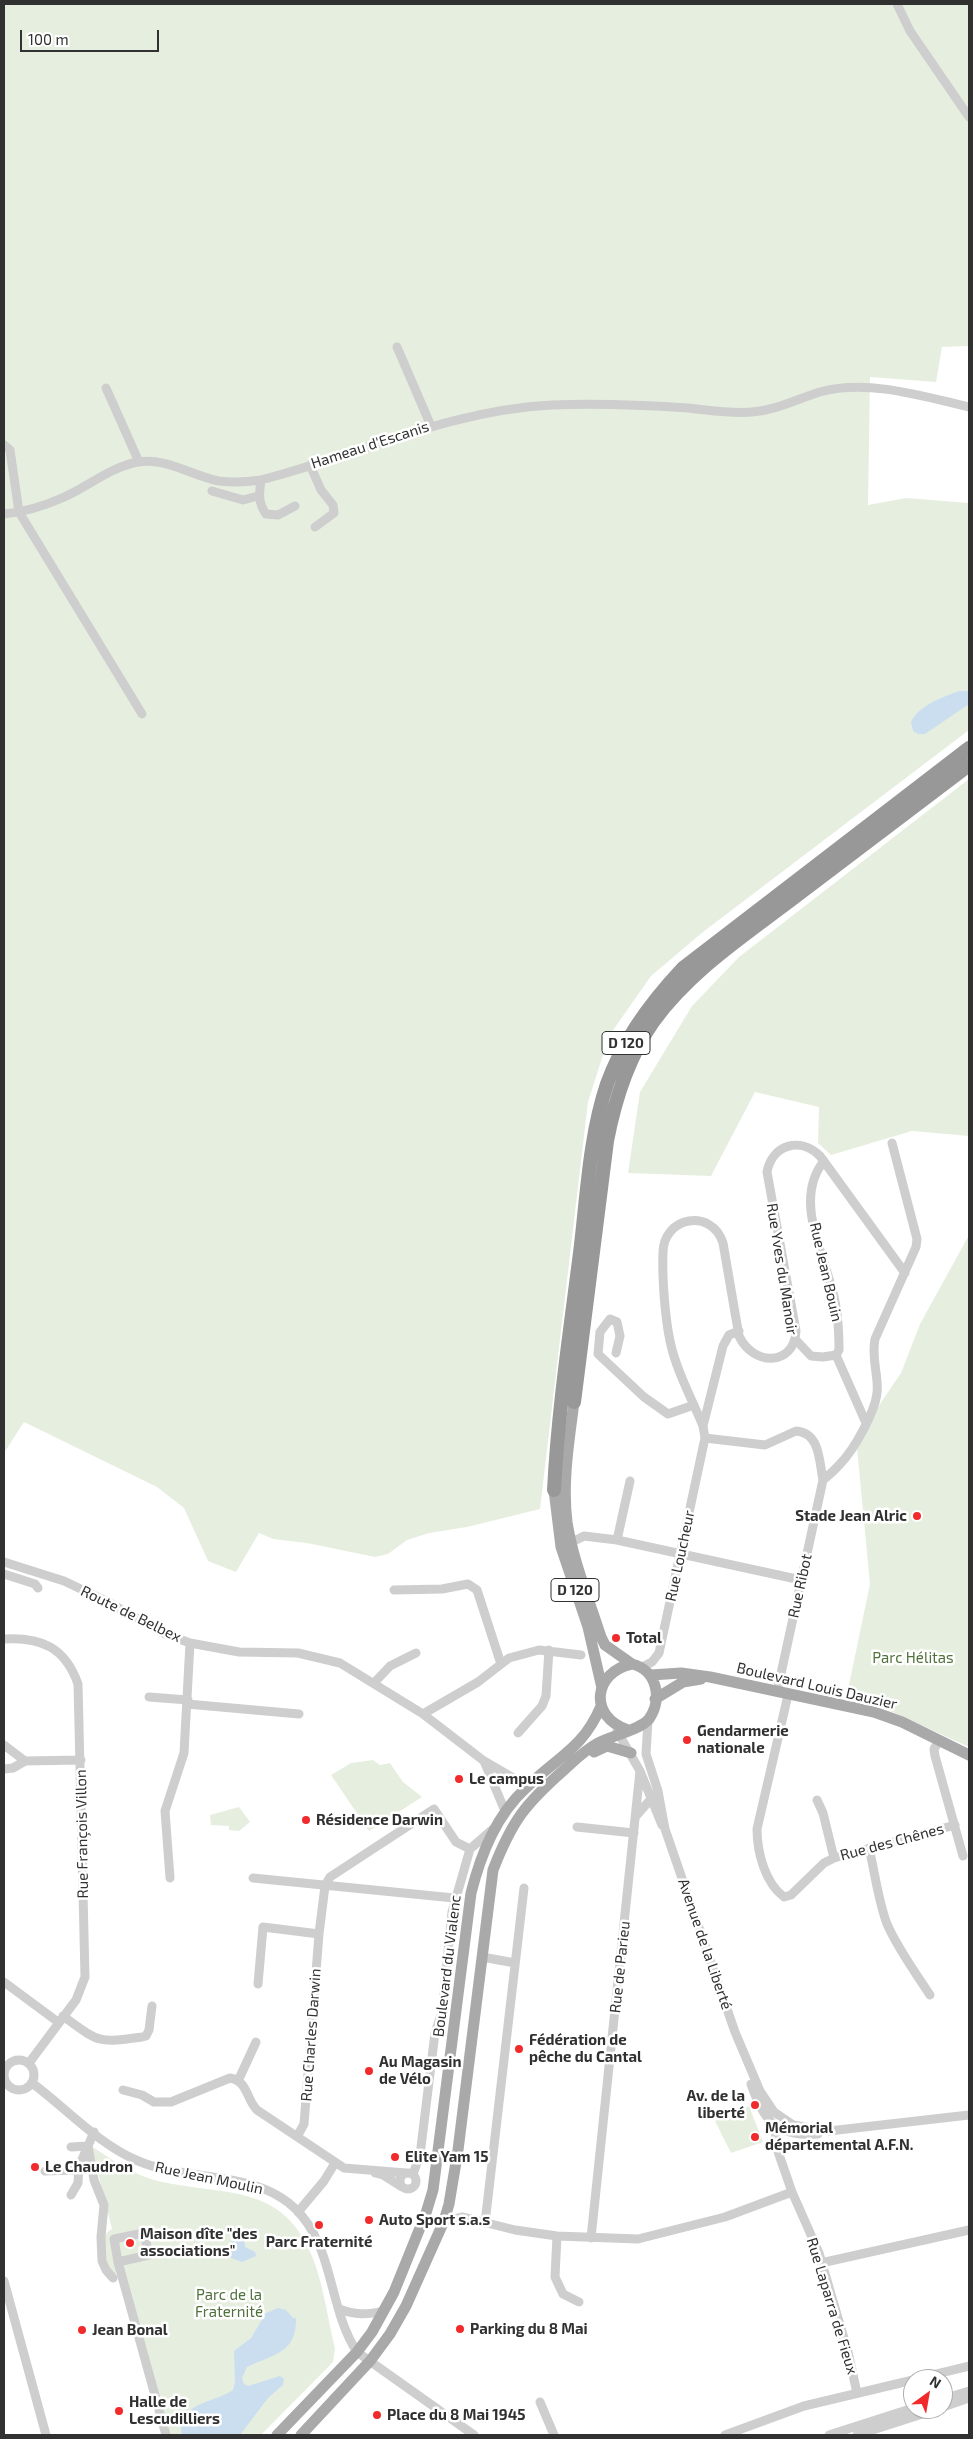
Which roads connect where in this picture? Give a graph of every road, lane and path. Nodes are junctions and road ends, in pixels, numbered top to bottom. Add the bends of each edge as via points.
1 (897, 4) edge
2 (969, 117) edge
3 (397, 347) dead end
4 (106, 388) dead end
5 (969, 406) edge
6 (431, 426) junction
7 (7, 448) edge
8 (139, 462) junction
9 (310, 465) junction
10 (261, 480) junction
11 (212, 492) dead end
12 (258, 496) junction
13 (295, 506) dead end
14 (19, 512) junction
15 (4, 514) edge
16 (315, 527) dead end
17 (142, 714) dead end
18 (969, 748) edge
19 (969, 765) edge
20 (892, 1143) dead end
21 (824, 1161) junction
22 (905, 1272) junction
23 (739, 1331) junction
24 (795, 1339) junction
25 (616, 1354) dead end
26 (836, 1355) junction
27 (574, 1402) joint
28 (694, 1404) junction
29 (866, 1422) junction
30 (703, 1426) junction
31 (705, 1438) junction
32 (823, 1480) junction
33 (630, 1481) dead end
34 (554, 1490) joint
35 (617, 1540) junction
36 (572, 1542) junction
37 (680, 1555) junction
38 (4, 1562) edge
39 (18, 1566) junction
40 (4, 1574) edge
41 (15, 1577) junction
42 (801, 1580) junction
43 (38, 1588) dead end
44 (394, 1590) dead end
45 (4, 1639) edge
46 (190, 1643) junction
47 (549, 1650) junction
48 (416, 1653) dead end
49 (581, 1655) dead end
50 (501, 1664) junction
51 (642, 1669) junction
52 (710, 1677) junction
53 (374, 1683) junction
54 (602, 1688) junction
55 (783, 1693) junction
56 (149, 1697) dead end
57 (655, 1699) junction
58 (187, 1702) junction
59 (600, 1706) junction
60 (299, 1714) dead end
61 (423, 1714) junction
62 (648, 1721) junction
63 (620, 1729) junction
64 (518, 1733) dead end
65 (939, 1741) junction
66 (4, 1745) edge
67 (631, 1752) junction
68 (969, 1755) edge
69 (80, 1760) junction
70 (25, 1761) junction
71 (484, 1761) junction
72 (574, 1761) junction
73 (4, 1769) edge
74 (640, 1770) junction
75 (527, 1786) junction
76 (654, 1795) junction
77 (817, 1800) dead end
78 (505, 1811) junction
79 (636, 1816) junction
80 (955, 1824) junction
81 (577, 1827) dead end
82 (495, 1828) junction
83 (634, 1833) junction
84 (470, 1848) junction
85 (869, 1848) junction
86 (963, 1856) dead end
87 (834, 1858) junction
88 (170, 1878) dead end
89 (253, 1878) dead end
90 (325, 1886) junction
91 (524, 1888) dead end
92 (784, 1897) joint
93 (454, 1898) junction
94 (319, 1934) junction
95 (482, 1957) junction
96 (515, 1963) junction
97 (445, 1974) junction
98 (4, 1982) edge
99 (258, 1984) dead end
100 (930, 1995) dead end
101 (152, 2006) dead end
102 (452, 2013) junction
103 (61, 2019) junction
104 (256, 2042) dead end
105 (746, 2059) junction
106 (6, 2064) edge
107 (29, 2064) junction
108 (238, 2081) junction
109 (32, 2083) junction
110 (7, 2090) edge
111 (122, 2090) dead end
112 (758, 2102) junction
113 (969, 2115) edge
114 (781, 2125) junction
115 (94, 2132) junction
116 (298, 2135) junction
117 (775, 2143) junction
118 (88, 2146) junction
119 (71, 2147) dead end
120 (336, 2163) junction
121 (358, 2169) junction
122 (79, 2170) junction
123 (45, 2171) dead end
124 (409, 2173) junction
125 (402, 2187) junction
126 (97, 2188) junction
127 (792, 2192) junction
128 (71, 2195) dead end
129 (449, 2204) junction
130 (298, 2212) junction
131 (463, 2217) junction
132 (444, 2221) junction
133 (485, 2223) junction
134 (969, 2230) edge
135 (557, 2236) junction
136 (591, 2238) junction
137 (118, 2262) dead end
138 (821, 2263) junction
139 (113, 2278) dead end
140 (4, 2281) edge
141 (579, 2302) dead end
142 (339, 2309) junction
143 (384, 2311) junction
144 (357, 2352) junction
145 (370, 2361) junction
146 (969, 2366) edge
147 (953, 2370) edge
148 (903, 2382) edge
149 (969, 2391) edge
150 (857, 2393) junction
151 (953, 2396) edge
152 (969, 2398) edge
153 (540, 2402) dead end
154 (953, 2404) edge
155 (903, 2411) edge
156 (907, 2419) edge
157 (46, 2435) edge
158 (166, 2435) edge
159 (277, 2435) edge
160 (300, 2435) edge
161 (474, 2435) edge
162 (554, 2435) edge
163 (726, 2435) edge
164 (828, 2435) edge
165 (857, 2435) edge

1 - 2 street via 910,31
3 - 6 street
4 - 8 street
5 - 6 street, Hameau d'Escanis via 911,393 852,387 821,392 775,409 750,413 652,406 552,405 492,411
6 - 9 street, Hameau d'Escanis
7 - 14 street
8 - 10 street, Hameau d'Escanis via 162,464 218,481 240,483
8 - 14 street, Hameau d'Escanis via 115,469 63,498
9 - 10 street, Hameau d'Escanis
9 - 16 street via 321,490 333,505 334,513
10 - 12 street
11 - 12 street via 243,500
12 - 13 street via 266,514 278,515
14 - 15 street, Hameau d'Escanis
14 - 17 street
18 - 34 highway, D 120 via 683,968 659,994 627,1041 608,1084 594,1139
19 - 27 highway, D 120 via 724,950 681,989 653,1023 629,1065 612,1115
20 - 22 street via 917,1239
21 - 22 street, Rue Yves du Manoir
21 - 24 street, Rue Yves du Manoir via 807,1147 787,1146 776,1153 767,1172
21 - 26 street, Rue Jean Bouin via 814,1175 812,1206 816,1238 837,1313 839,1350
22 - 29 street via 875,1339 877,1392
23 - 24 street, Rue Yves du Manoir via 748,1352 763,1359 778,1357
23 - 28 street, Rue Yves du Manoir via 721,1236 712,1225 703,1221 695,1219 679,1223 667,1235 663,1252 668,1329 673,1353
23 - 30 street via 729,1335 722,1346
24 - 26 street via 811,1356
25 - 28 street via 620,1336 617,1322 610,1320 600,1332 598,1354 644,1397 668,1414
26 - 29 street
27 - 36 main road, D 120 via 565,1479 567,1522
28 - 30 street, Rue Yves du Manoir
29 - 32 street via 841,1464
30 - 31 street, Rue Yves du Manoir
31 - 32 street via 766,1445 788,1432 801,1431 817,1445
31 - 37 street, Rue Loucheur
32 - 42 street, Rue Ribot
33 - 35 street
34 - 54 main road, D 120 via 561,1547 588,1628
35 - 36 street via 584,1536
35 - 37 street
36 - 51 main road, D 120 via 605,1645
37 - 42 street
37 - 51 street, Rue Loucheur via 659,1653
38 - 39 street, Route de Belbex
39 - 41 street
39 - 46 street, Route de Belbex via 64,1581 163,1633
40 - 41 street
41 - 43 street
42 - 55 street, Rue Ribot
44 - 50 street via 473,1586
45 - 69 street, Rue François Villon via 22,1638 44,1644 56,1650 74,1672 78,1684
46 - 53 street, Route de Belbex via 239,1652 298,1653 318,1657 340,1663
46 - 58 street
47 - 49 street
47 - 50 street via 525,1652
47 - 64 street via 546,1696 542,1706
48 - 53 street via 390,1666
50 - 61 street via 478,1682
51 - 52 main road, Boulevard Louis Dauzier
51 - 54 main road via 624,1666 611,1674
51 - 57 main road via 656,1688
52 - 55 main road, Boulevard Louis Dauzier
52 - 57 main road, Boulevard Louis Dauzier via 683,1682
53 - 61 street, Route de Belbex
54 - 59 main road
55 - 65 main road, Boulevard Louis Dauzier via 889,1716
55 - 92 street, Rue Ribot via 757,1844 776,1891
56 - 58 street
57 - 62 main road
58 - 60 street
58 - 88 street via 184,1752 165,1811
59 - 63 main road
59 - 75 main road, Boulevard du Vialenc via 587,1733 557,1763
61 - 71 street, Route de Belbex
62 - 63 main road
62 - 76 street, Avenue de la Liberté via 646,1754
63 - 67 street, Avenue de la Liberté
63 - 72 main road
65 - 68 main road, Boulevard Louis Dauzier
65 - 80 street via 934,1749 935,1756
66 - 70 street
67 - 72 main road via 606,1746
67 - 74 street, Avenue de la Liberté
69 - 70 street
69 - 103 street, Rue François Villon via 86,1970 82,1988
70 - 73 street
71 - 75 street, Route de Belbex
71 - 78 street, Route de Belbex
72 - 95 main road via 525,1806 506,1836 493,1870
74 - 76 street, Avenue de la Liberté
74 - 79 street, Rue de Parieu
75 - 78 main road, Boulevard du Vialenc
76 - 79 street
76 - 105 street, Avenue de la Liberté via 660,1823 665,1829
77 - 87 street
78 - 82 main road, Boulevard du Vialenc
79 - 83 street, Rue de Parieu
80 - 85 street, Rue des Chênes
80 - 86 street
81 - 83 street
82 - 84 street
82 - 102 main road, Boulevard du Vialenc via 479,1864 471,1893
83 - 136 street, Rue de Parieu
84 - 90 street via 456,1842 434,1809 330,1876
84 - 93 street
85 - 87 street, Rue des Chênes
85 - 100 street via 888,1925
87 - 92 street, Rue des Chênes via 824,1863 791,1895
89 - 90 street
90 - 93 street
90 - 94 street, Rue Charles Darwin
91 - 96 street
93 - 97 street
94 - 99 street via 263,1927
94 - 116 street, Rue Charles Darwin via 304,2124
95 - 96 street
95 - 129 main road
96 - 133 street
97 - 102 street via 448,1986 445,2007
97 - 124 street via 420,2155
98 - 103 street
101 - 103 street via 150,2030 142,2038 98,2040
102 - 143 main road, Boulevard du Vialenc via 433,2190 411,2252
103 - 107 street, Rue François Villon
104 - 108 street
105 - 112 street, Avenue de la Liberté via 747,2072
105 - 114 street, Avenue de la Liberté
106 - 107 street via 15,2060
106 - 110 street
107 - 109 street via 34,2071
108 - 111 street via 230,2078 171,2102 154,2102
108 - 116 street via 257,2110
109 - 110 street via 19,2090
109 - 115 street, Rue Jean Moulin
112 - 114 street, Avenue de la Liberté via 764,2114
112 - 117 street, Avenue de la Liberté
113 - 114 street via 829,2130
114 - 117 street
115 - 118 street
115 - 130 street, Rue Jean Moulin via 154,2168 253,2185 288,2201
116 - 120 street
117 - 127 street, Avenue de la Liberté
118 - 119 street
118 - 122 street
118 - 126 street
120 - 121 street via 344,2168
120 - 130 street
121 - 124 street
121 - 125 street via 383,2175
122 - 123 street
122 - 126 street via 86,2182
122 - 128 street via 78,2183
124 - 125 street via 400,2178
124 - 125 street via 416,2179 414,2186 410,2189
126 - 139 street via 104,2205 102,2261
127 - 136 street via 725,2217 654,2236
127 - 138 street, Rue Laparra de Fieux
129 - 131 street
129 - 132 main road
130 - 142 street, Rue Jean Moulin via 321,2249
131 - 132 street
131 - 133 street
132 - 145 main road via 406,2306
133 - 135 street
134 - 138 street
135 - 136 street
135 - 141 street via 555,2277 563,2294
137 - 158 street
138 - 150 street, Rue Laparra de Fieux
140 - 157 street
142 - 143 street via 370,2315
142 - 144 street, Rue Jean Moulin via 347,2336
143 - 144 main road, Boulevard du Vialenc
144 - 145 street, Rue Jean Moulin
144 - 159 main road, Boulevard du Vialenc
145 - 160 main road
145 - 161 street, Rue Jean Moulin
146 - 147 street
148 - 150 street
149 - 151 street
150 - 163 street via 804,2406
152 - 154 street
153 - 162 street
155 - 164 street
156 - 165 street

